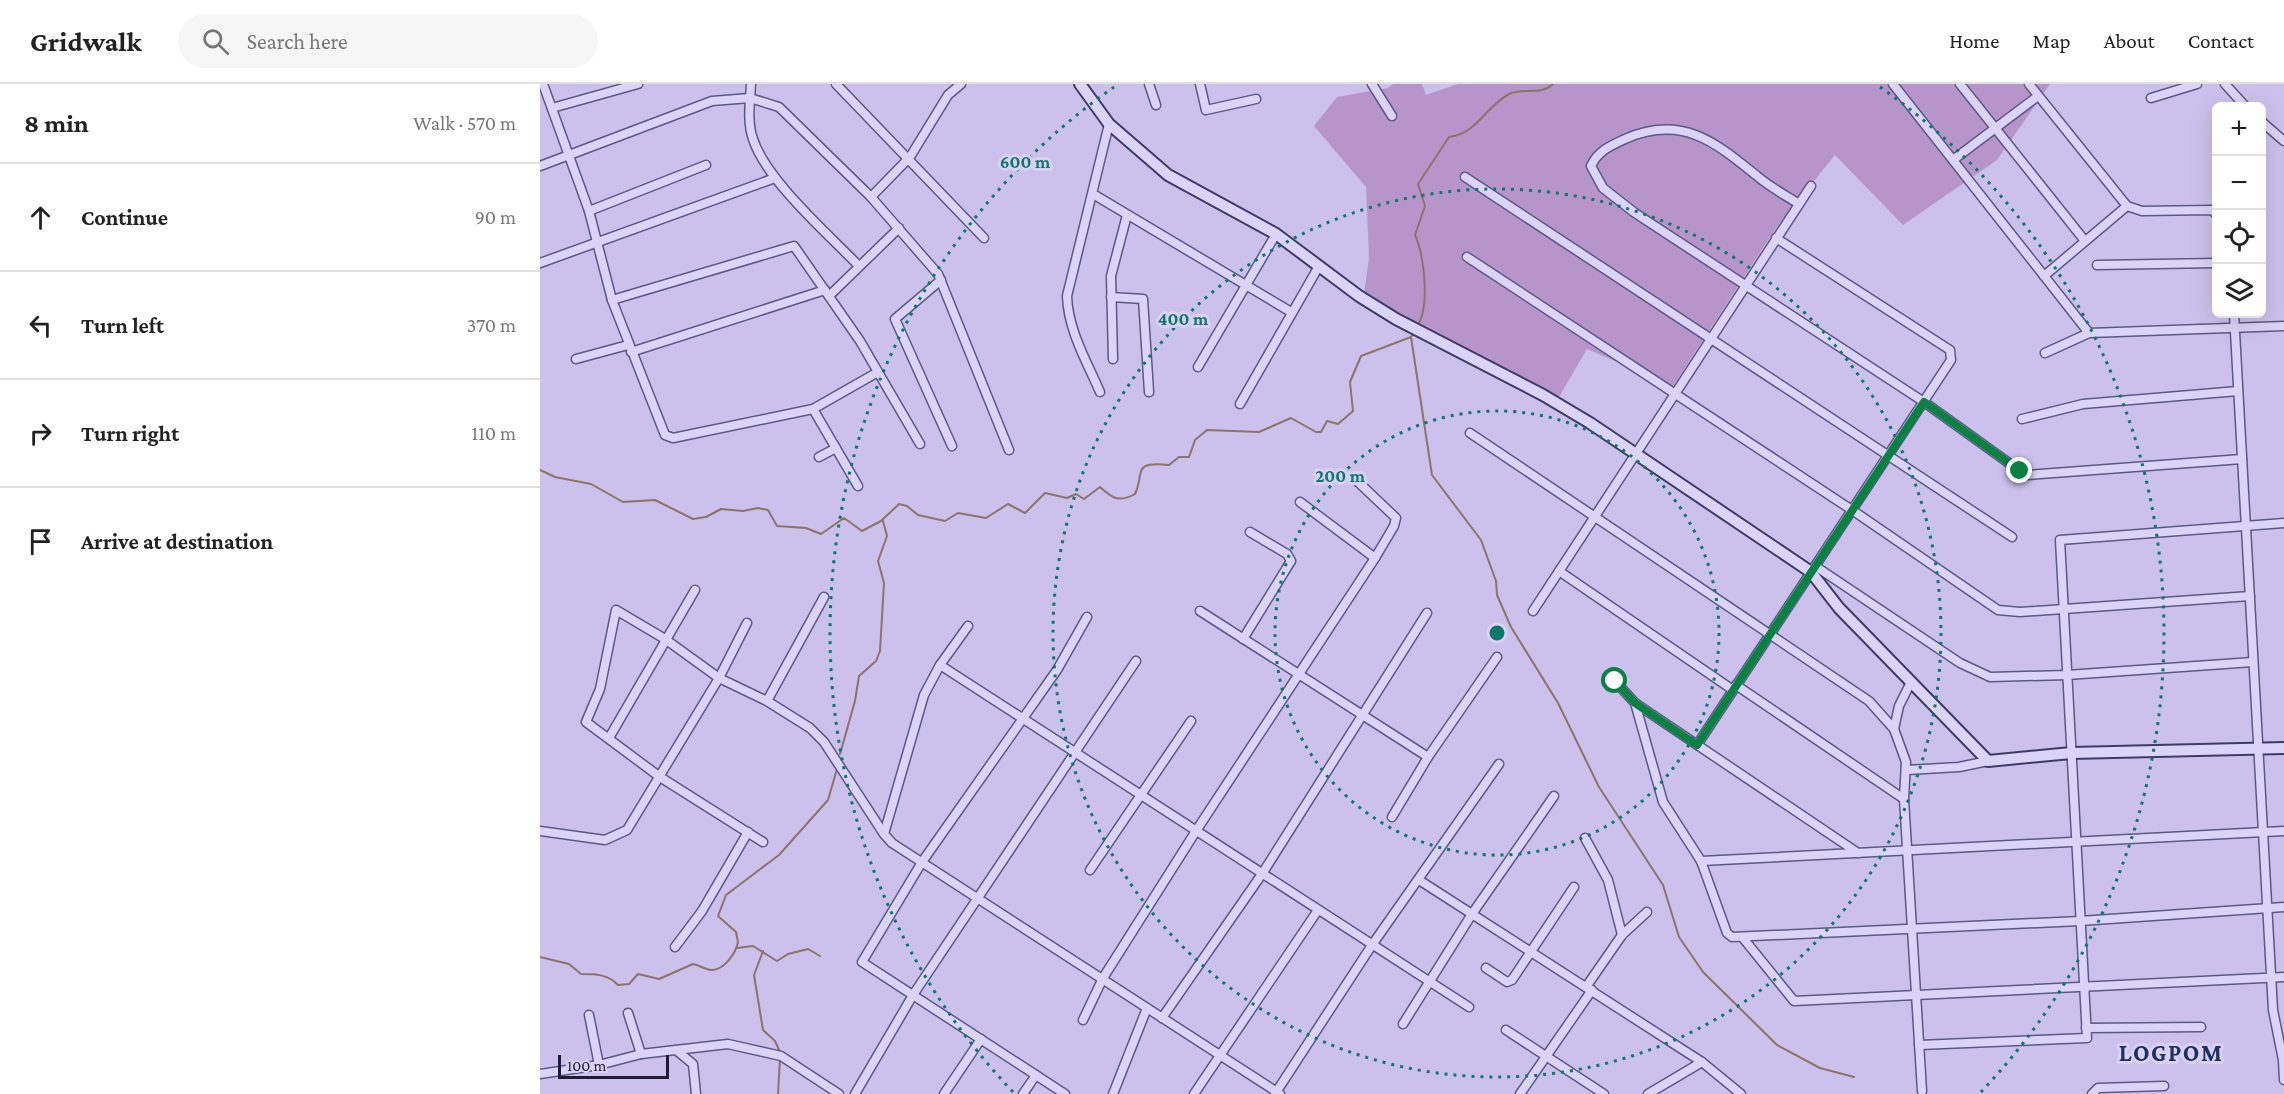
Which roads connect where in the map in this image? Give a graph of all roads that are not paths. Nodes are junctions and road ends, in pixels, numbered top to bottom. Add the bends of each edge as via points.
1 (543, 84) edge
2 (639, 84) edge
3 (751, 84) edge
4 (836, 84) edge
5 (961, 84) edge
6 (1080, 84) edge
7 (1149, 84) edge
8 (1200, 84) edge
9 (1372, 84) edge
10 (1893, 84) edge
11 (1960, 84) edge
12 (2029, 84) edge
13 (2196, 84) edge
14 (2225, 84) edge
15 (2038, 96) junction
16 (750, 98) junction
17 (2151, 98) dead end
18 (1256, 99) dead end
19 (2241, 102) edge
20 (1156, 105) dead end
21 (552, 108) junction
22 (1392, 116) dead end
23 (1109, 124) junction
24 (2266, 125) edge
25 (1995, 128) junction
26 (2284, 141) edge
27 (570, 156) junction
28 (910, 158) junction
29 (1953, 160) junction
30 (706, 165) dead end
31 (540, 166) edge
32 (1465, 177) dead end
33 (775, 178) junction
34 (1811, 186) dead end
35 (1093, 194) junction
36 (871, 197) junction
37 (1799, 204) junction
38 (2127, 206) junction
39 (2212, 210) edge
40 (589, 211) junction
41 (1127, 215) junction
42 (899, 228) junction
43 (1276, 234) junction
44 (984, 238) dead end
45 (1776, 238) junction
46 (598, 242) junction
47 (2085, 242) junction
48 (1467, 257) dead end
49 (540, 263) edge
50 (2212, 263) edge
51 (2097, 265) dead end
52 (858, 266) junction
53 (1319, 266) junction
54 (2044, 276) junction
55 (941, 280) junction
56 (1746, 285) junction
57 (1246, 286) junction
58 (827, 293) junction
59 (1111, 297) junction
60 (612, 300) junction
61 (1291, 312) junction
62 (2234, 318) edge
63 (2284, 326) edge
64 (2235, 328) junction
65 (2089, 333) junction
66 (1711, 339) junction
67 (629, 348) junction
68 (2045, 353) dead end
69 (576, 359) dead end
70 (1113, 359) dead end
71 (1198, 367) dead end
72 (878, 372) junction
73 (2238, 391) junction
74 (1100, 392) dead end
75 (1149, 392) dead end
76 (1674, 396) junction
77 (1924, 402) junction
78 (1240, 404) dead end
79 (813, 409) junction
80 (2022, 418) dead end
81 (1470, 433) dead end
82 (920, 444) dead end
83 (952, 446) dead end
84 (836, 448) junction
85 (1009, 450) dead end
86 (1636, 454) junction
87 (1888, 455) junction
88 (819, 457) dead end
89 (2242, 459) junction
90 (1356, 480) dead end
91 (858, 486) dead end
92 (1300, 502) dead end
93 (1852, 510) junction
94 (1595, 516) junction
95 (2284, 523) edge
96 (2246, 526) junction
97 (1250, 532) dead end
98 (2012, 537) dead end
99 (1375, 558) junction
100 (1813, 569) junction
101 (1559, 571) junction
102 (695, 590) dead end
103 (2250, 596) junction
104 (824, 597) dead end
105 (2063, 609) junction
106 (1200, 611) dead end
107 (1533, 611) dead end
108 (1427, 613) dead end
109 (1087, 617) dead end
110 (747, 623) dead end
111 (968, 626) dead end
112 (1770, 633) junction
113 (665, 639) junction
114 (1243, 639) junction
115 (1497, 657) dead end
116 (1136, 661) dead end
117 (2253, 662) junction
118 (940, 665) junction
119 (1299, 674) junction
120 (2067, 675) junction
121 (719, 678) junction
122 (1615, 681) dead end
123 (1911, 682) junction
124 (1735, 687) junction
125 (767, 702) junction
126 (1635, 703) junction
127 (1363, 716) junction
128 (1021, 718) junction
129 (1191, 721) dead end
130 (1894, 729) junction
131 (609, 738) junction
132 (1697, 745) junction
133 (2284, 748) edge
134 (2258, 749) junction
135 (1074, 752) junction
136 (2071, 753) junction
137 (1428, 757) junction
138 (1988, 761) junction
139 (1499, 764) dead end
140 (1907, 770) junction
141 (660, 777) junction
142 (1142, 795) junction
143 (1554, 796) dead end
144 (1904, 800) junction
145 (1392, 817) dead end
146 (540, 831) edge
147 (1196, 831) junction
148 (2284, 831) edge
149 (748, 832) junction
150 (2263, 832) junction
151 (884, 834) junction
152 (1585, 838) dead end
153 (763, 842) dead end
154 (2076, 842) junction
155 (1907, 851) junction
156 (1858, 853) junction
157 (1701, 861) junction
158 (922, 862) junction
159 (1090, 870) dead end
160 (1262, 874) junction
161 (1419, 880) junction
162 (1574, 886) dead end
163 (977, 897) junction
164 (2284, 907) edge
165 (2267, 908) junction
166 (1318, 910) junction
167 (1647, 912) dead end
168 (1472, 914) junction
169 (2080, 921) junction
170 (1912, 930) junction
171 (1622, 935) junction
172 (1743, 939) junction
173 (1372, 945) junction
174 (675, 947) dead end
175 (1530, 951) junction
176 (1486, 968) dead end
177 (2271, 977) junction
178 (2284, 977) edge
179 (1103, 978) junction
180 (1429, 982) junction
181 (2084, 986) junction
182 (1589, 988) junction
183 (913, 995) junction
184 (1916, 995) junction
185 (1469, 1007) dead end
186 (1147, 1008) junction
187 (628, 1013) dead end
188 (589, 1015) dead end
189 (1162, 1018) junction
190 (1083, 1020) dead end
191 (1403, 1024) dead end
192 (2201, 1027) dead end
193 (2086, 1028) junction
194 (1506, 1030) dead end
195 (981, 1039) junction
196 (1919, 1045) junction
197 (676, 1050) junction
198 (641, 1054) junction
199 (1220, 1055) junction
200 (1546, 1056) junction
201 (2284, 1060) edge
202 (1702, 1062) junction
203 (599, 1065) junction
204 (540, 1074) edge
205 (1036, 1075) junction
206 (2284, 1080) edge
207 (2164, 1086) dead end
208 (1922, 1090) dead end
209 (1278, 1093) edge
210 (696, 1094) edge
211 (839, 1094) edge
212 (855, 1094) edge
213 (944, 1094) edge
214 (1023, 1094) edge
215 (1065, 1094) edge
216 (1113, 1094) edge
217 (1194, 1094) edge
218 (1520, 1094) edge
219 (1604, 1094) edge
220 (1648, 1094) edge
221 (1741, 1094) edge
222 (2092, 1094) edge

1 - 21 street
2 - 21 street
3 - 16 street
4 - 28 street
5 - 28 street via 948,95
6 - 23 street
7 - 20 street
8 - 18 street via 1206,110
9 - 22 street
10 - 29 street
11 - 25 street
12 - 15 street
13 - 17 street
14 - 19 street
15 - 25 street
15 - 38 street
16 - 27 street via 703,104
16 - 33 street via 752,139
16 - 36 street via 785,111
21 - 27 street
23 - 35 street
23 - 43 street via 1168,175
24 - 26 street
25 - 29 street
25 - 47 street
27 - 31 street
27 - 40 street
28 - 36 street
28 - 44 street
29 - 54 street
30 - 40 street
32 - 66 street
33 - 46 street
33 - 52 street
34 - 37 street
35 - 41 street
35 - 74 street via 1067,307
36 - 42 street
37 - 45 street
37 - 56 street via 1713,142 1684,130 1635,135 1596,156 1591,166 1613,197
38 - 39 street via 2142,211
38 - 47 street
40 - 46 street
41 - 57 street
41 - 59 street via 1112,268
42 - 52 street
42 - 55 street
43 - 53 street
43 - 57 street
45 - 56 street
45 - 77 street via 1950,350 1951,360
46 - 49 street
46 - 60 street
47 - 54 street
48 - 76 street
50 - 51 street
52 - 58 street
53 - 61 street
53 - 86 street via 1395,319 1542,395
54 - 65 street
55 - 83 street via 895,319
55 - 85 street
56 - 66 street
56 - 77 street
57 - 61 street
57 - 71 street
58 - 60 street via 792,245
58 - 67 street
58 - 72 street
59 - 70 street
59 - 75 street via 1143,299
60 - 67 street
61 - 78 street
62 - 64 street
63 - 64 street
64 - 65 street
64 - 73 street
65 - 68 street
66 - 76 street
66 - 87 street
67 - 69 street
67 - 79 street via 668,437
72 - 79 street
72 - 82 street
73 - 80 street via 2083,404
73 - 89 street
76 - 86 street
76 - 93 street
77 - 87 street
77 - 89 street via 2028,475
79 - 84 street
81 - 94 street
84 - 88 street
84 - 91 street
86 - 94 street
86 - 100 street
87 - 93 street
87 - 98 street
89 - 96 street
90 - 99 street via 1396,518
92 - 99 street
93 - 100 street
93 - 105 street via 1998,610 2008,613
94 - 101 street
94 - 112 street
95 - 96 street
96 - 103 street
96 - 105 street via 2060,540
97 - 114 street via 1287,554 1291,561
99 - 119 street
100 - 112 street
100 - 120 street via 1974,672 1990,677
100 - 123 street via 1839,608
101 - 107 street
101 - 124 street
102 - 113 street
103 - 105 street
103 - 117 street
104 - 125 street
105 - 120 street
106 - 114 street
108 - 127 street
109 - 128 street via 1067,654
110 - 121 street
111 - 118 street
112 - 124 street
112 - 130 street via 1869,701
113 - 121 street
113 - 131 street
113 - 131 street via 616,610 600,689 586,722
114 - 119 street
115 - 137 street
116 - 135 street
117 - 120 street
117 - 134 street
118 - 128 street
118 - 151 street via 922,700
119 - 127 street
119 - 147 street
120 - 136 street
121 - 125 street
121 - 141 street
122 - 126 street
123 - 130 street via 1899,706
123 - 138 street
124 - 132 street
124 - 144 street
125 - 151 street via 810,728 824,742
126 - 132 street
126 - 157 street via 1663,802
127 - 137 street
127 - 160 street
128 - 135 street
128 - 158 street
129 - 142 street
130 - 140 street
131 - 141 street
132 - 156 street
133 - 134 street
134 - 136 street
134 - 150 street
135 - 142 street
135 - 163 street
136 - 138 street
136 - 154 street
137 - 145 street
138 - 140 street
139 - 161 street
140 - 144 street
141 - 146 street via 633,824 620,835 605,840 582,839
141 - 149 street
142 - 147 street
142 - 159 street
143 - 168 street
144 - 155 street
147 - 160 street
147 - 179 street
148 - 150 street
149 - 153 street
149 - 174 street via 702,911
150 - 154 street
150 - 165 street
151 - 158 street
152 - 171 street via 1608,880
154 - 155 street
154 - 169 street
155 - 156 street
155 - 170 street
156 - 157 street
157 - 172 street via 1727,933
158 - 163 street
158 - 183 street via 861,962
160 - 166 street
160 - 189 street
161 - 168 street
161 - 173 street
162 - 175 street
163 - 179 street
163 - 183 street
164 - 165 street
165 - 169 street
165 - 177 street
166 - 173 street
166 - 199 street
167 - 171 street
168 - 175 street
168 - 180 street
169 - 170 street
169 - 181 street
170 - 172 street
170 - 184 street
171 - 182 street
172 - 184 street via 1794,1000
173 - 180 street
173 - 209 street
175 - 176 street via 1507,982
175 - 182 street
177 - 178 street
177 - 181 street
177 - 201 street via 2273,1010
179 - 186 street
179 - 190 street
180 - 185 street
180 - 191 street
181 - 184 street
181 - 193 street
182 - 200 street
182 - 202 street
183 - 195 street
183 - 212 street
184 - 196 street
186 - 189 street
186 - 216 street
187 - 198 street
188 - 203 street
189 - 199 street
192 - 193 street
193 - 196 street via 2087,1038
194 - 200 street
195 - 205 street
195 - 213 street
196 - 208 street
197 - 198 street
197 - 210 street via 693,1064
197 - 211 street via 728,1044 774,1053
198 - 203 street
199 - 209 street
199 - 217 street
200 - 218 street
200 - 219 street
201 - 206 street
202 - 220 street
202 - 221 street
203 - 204 street
205 - 214 street
205 - 215 street
207 - 222 street via 2098,1088

